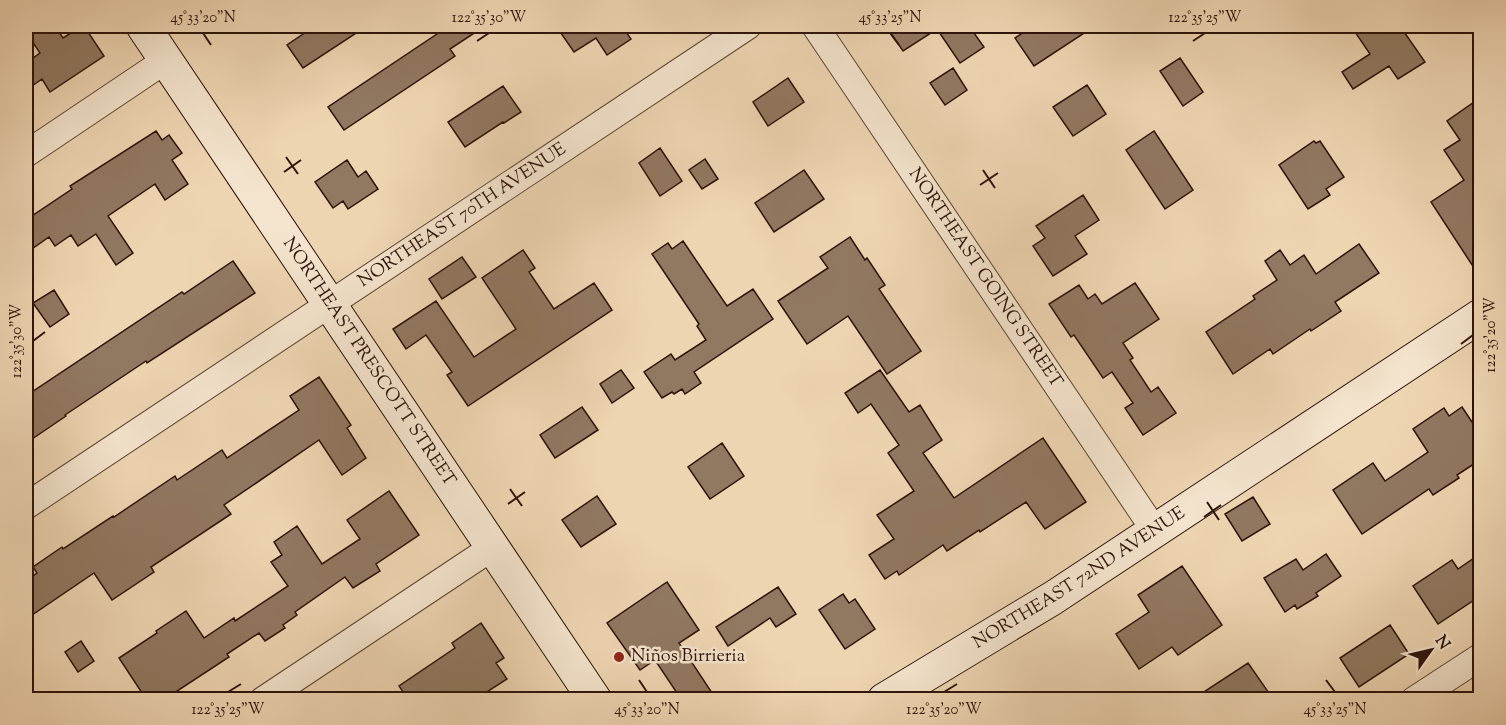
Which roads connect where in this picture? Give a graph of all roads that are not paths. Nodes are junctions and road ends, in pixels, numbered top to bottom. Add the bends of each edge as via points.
1 (143, 26) edge
2 (748, 26) edge
3 (815, 26) edge
4 (166, 60) junction
5 (26, 154) edge
6 (330, 304) junction
7 (1480, 316) edge
8 (26, 506) edge
9 (1155, 531) junction
10 (493, 547) junction
11 (1480, 657) edge
12 (263, 699) edge
13 (595, 699) edge
14 (885, 699) edge
15 (1414, 699) edge

1 - 4 street, NORTHEAST PRESCOTT STREET
2 - 6 street, NORTHEAST 70TH AVENUE
3 - 9 street, NORTHEAST GOING STREET
4 - 5 street
4 - 6 street, NORTHEAST PRESCOTT STREET
6 - 8 street, NORTHEAST 70TH AVENUE
6 - 10 street, NORTHEAST PRESCOTT STREET
7 - 9 street, NORTHEAST 72ND AVENUE
9 - 14 street, NORTHEAST 72ND AVENUE
10 - 12 street
10 - 13 street, NORTHEAST PRESCOTT STREET
11 - 15 street

